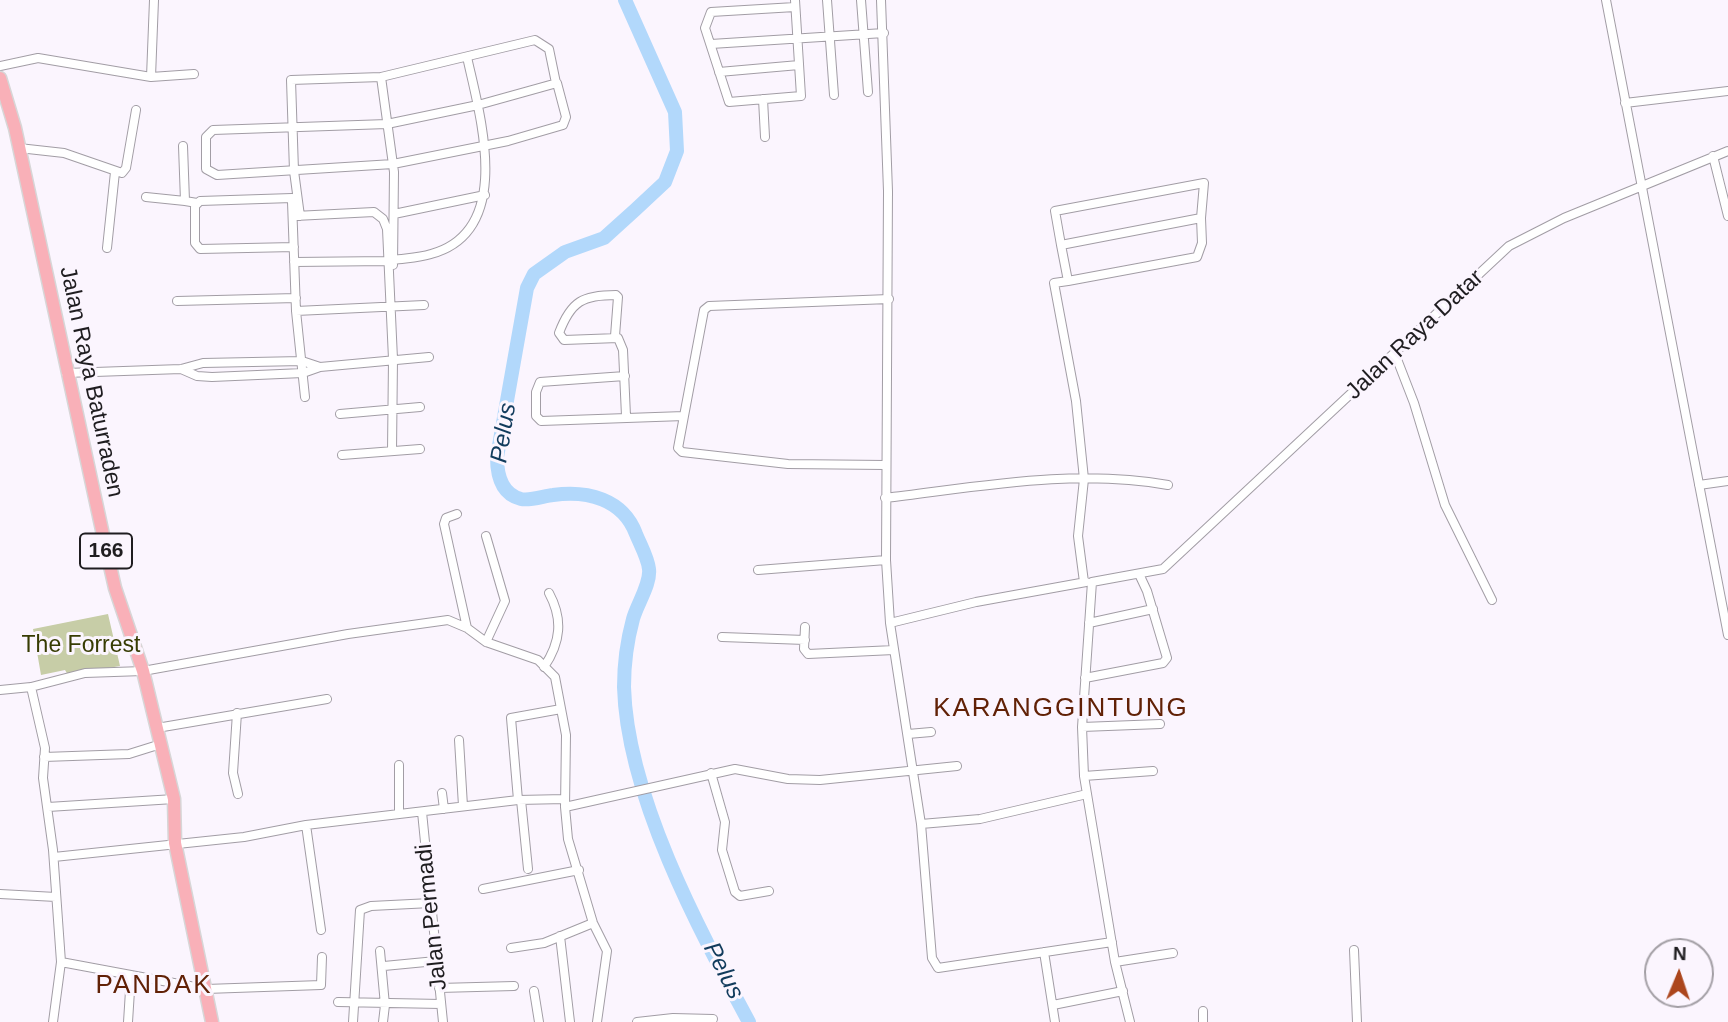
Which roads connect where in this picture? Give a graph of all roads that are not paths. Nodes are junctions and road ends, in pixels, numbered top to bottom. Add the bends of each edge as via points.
1 (154, 0) edge
2 (827, 0) edge
3 (861, 0) edge
4 (881, 0) edge
5 (1606, 0) edge
6 (795, 3) edge
7 (884, 33) junction
8 (863, 34) junction
9 (830, 36) junction
10 (798, 37) junction
11 (711, 44) junction
12 (467, 57) junction
13 (799, 65) junction
14 (0, 66) edge
15 (719, 72) junction
16 (194, 74) dead end
17 (150, 77) junction
18 (381, 77) junction
19 (0, 78) edge
20 (556, 83) junction
21 (1728, 91) edge
22 (868, 92) dead end
23 (834, 95) dead end
24 (763, 99) junction
25 (1625, 103) junction
26 (478, 105) junction
27 (136, 110) dead end
28 (387, 124) junction
29 (292, 128) junction
30 (765, 138) dead end
31 (183, 146) dead end
32 (483, 146) junction
33 (19, 148) junction
34 (1728, 150) edge
35 (1713, 156) junction
36 (393, 164) junction
37 (293, 171) junction
38 (115, 172) junction
39 (1643, 184) junction
40 (485, 195) junction
41 (146, 197) dead end
42 (185, 201) junction
43 (197, 202) junction
44 (394, 214) junction
45 (296, 216) junction
46 (1728, 216) edge
47 (1201, 218) junction
48 (1061, 245) junction
49 (294, 247) junction
50 (107, 248) dead end
51 (391, 261) junction
52 (294, 262) junction
53 (1068, 281) junction
54 (296, 298) junction
55 (889, 299) junction
56 (177, 301) dead end
57 (424, 305) dead end
58 (391, 306) junction
59 (296, 310) junction
60 (615, 336) junction
61 (1395, 354) junction
62 (429, 357) dead end
63 (393, 359) junction
64 (302, 361) junction
65 (208, 363) junction
66 (320, 367) junction
67 (181, 369) junction
68 (66, 373) junction
69 (303, 373) junction
70 (625, 376) junction
71 (209, 377) junction
72 (304, 397) dead end
73 (420, 407) dead end
74 (391, 410) junction
75 (340, 414) dead end
76 (626, 416) junction
77 (684, 416) junction
78 (420, 449) dead end
79 (392, 452) junction
80 (342, 456) dead end
81 (885, 465) junction
82 (1084, 479) junction
83 (1728, 481) edge
84 (1168, 485) dead end
85 (1699, 485) junction
86 (885, 498) junction
87 (457, 514) dead end
88 (486, 536) dead end
89 (886, 560) junction
90 (758, 570) dead end
91 (1139, 575) junction
92 (1088, 582) junction
93 (549, 593) dead end
94 (1492, 600) dead end
95 (1153, 609) junction
96 (890, 623) junction
97 (1089, 624) junction
98 (805, 627) dead end
99 (467, 628) junction
100 (1728, 635) edge
101 (722, 637) dead end
102 (805, 639) junction
103 (486, 642) junction
104 (894, 650) junction
105 (544, 667) junction
106 (143, 671) junction
107 (1085, 678) junction
108 (32, 687) junction
109 (0, 690) edge
110 (327, 699) dead end
111 (561, 709) junction
112 (237, 713) junction
113 (1160, 724) dead end
114 (1082, 727) junction
115 (157, 728) junction
116 (931, 732) dead end
117 (908, 734) junction
118 (459, 740) dead end
119 (161, 744) junction
120 (44, 757) junction
121 (399, 765) dead end
122 (957, 766) dead end
123 (1153, 771) dead end
124 (711, 773) junction
125 (914, 773) junction
126 (1084, 776) junction
127 (442, 793) dead end
128 (238, 794) dead end
129 (1087, 794) junction
130 (174, 799) junction
131 (519, 800) junction
132 (565, 803) junction
133 (463, 806) junction
134 (48, 807) junction
135 (444, 809) junction
136 (422, 812) junction
137 (399, 814) junction
138 (921, 824) junction
139 (306, 825) junction
140 (175, 843) junction
141 (54, 856) junction
142 (528, 869) dead end
143 (579, 870) junction
144 (483, 889) dead end
145 (769, 891) dead end
146 (0, 894) edge
147 (56, 897) junction
148 (431, 903) junction
149 (589, 924) junction
150 (321, 930) dead end
151 (560, 936) junction
152 (1112, 942) junction
153 (512, 948) dead end
154 (1354, 950) dead end
155 (380, 951) dead end
156 (1044, 953) junction
157 (1173, 953) dead end
158 (322, 957) dead end
159 (436, 961) junction
160 (61, 962) junction
161 (1115, 962) junction
162 (384, 966) junction
163 (131, 975) junction
164 (514, 986) dead end
165 (439, 988) junction
166 (206, 989) junction
167 (534, 991) dead end
168 (1123, 991) junction
169 (338, 1002) dead end
170 (354, 1002) junction
171 (441, 1004) junction
172 (385, 1005) junction
173 (1053, 1005) junction
174 (1203, 1011) dead end
175 (713, 1019) dead end
176 (53, 1022) edge
177 (128, 1022) edge
178 (212, 1022) edge
179 (353, 1022) edge
180 (383, 1022) edge
181 (443, 1022) edge
182 (539, 1022) edge
183 (570, 1022) edge
184 (597, 1022) edge
185 (637, 1022) edge
186 (1055, 1022) edge
187 (1130, 1022) edge
188 (1203, 1022) edge
189 (1357, 1022) edge

1 - 17 street
2 - 9 street
3 - 8 street
4 - 7 street
5 - 25 street
6 - 10 street
6 - 11 street via 711,12 705,28
7 - 8 street
7 - 55 street
8 - 9 street
8 - 22 street
9 - 10 street
9 - 23 street
10 - 11 street
10 - 13 street
11 - 15 street
12 - 18 street
12 - 20 street via 535,40 549,50
12 - 26 street
13 - 15 street
13 - 24 street via 801,96
14 - 17 street via 38,58
15 - 24 street via 729,102
16 - 17 street
18 - 28 street
18 - 29 street via 291,80
19 - 33 main road, Jalan Raya Baturraden / 166
20 - 26 street
20 - 32 street via 566,117 563,125
21 - 25 street
24 - 30 street
25 - 39 street
26 - 28 street
26 - 32 street
27 - 38 street via 125,172
28 - 29 street
28 - 36 street
29 - 37 street
29 - 37 street via 213,130 206,137 205,165 217,176
31 - 42 street
32 - 36 street
32 - 40 street
33 - 38 street via 64,153
33 - 68 main road, Jalan Raya Baturraden / 166
34 - 35 street, Jalan Raya Datar
35 - 39 street, Jalan Raya Datar
35 - 46 street
36 - 37 street
36 - 44 street
37 - 45 street
38 - 50 street
39 - 61 street, Jalan Raya Datar via 1509,246
39 - 85 street
40 - 44 street
40 - 51 street via 477,216 456,241 432,254
41 - 42 street
42 - 43 street
43 - 45 street via 290,197
43 - 49 street via 195,243 200,249
44 - 51 street
45 - 49 street
45 - 51 street via 379,214 387,229
47 - 48 street
47 - 48 street via 1204,183 1055,211
47 - 53 street via 1202,243 1197,257
48 - 53 street
49 - 52 street
51 - 52 street
51 - 58 street
52 - 54 street
53 - 82 street via 1055,283 1076,401
54 - 56 street
54 - 59 street
55 - 77 street via 709,306 704,310
55 - 81 street
57 - 58 street
58 - 59 street
58 - 63 street
59 - 64 street
60 - 60 street via 616,295 581,299 559,333 570,340
60 - 70 street via 623,350
61 - 91 street, Jalan Raya Datar via 1163,569
61 - 94 street via 1445,505
62 - 63 street
63 - 66 street
63 - 74 street
64 - 65 street
64 - 66 street
64 - 69 street
65 - 67 street
65 - 71 street
66 - 69 street
67 - 68 street
67 - 71 street
68 - 106 main road, Jalan Raya Baturraden / 166 via 115,588
69 - 71 street
69 - 72 street
70 - 76 street
70 - 76 street via 540,382 536,412 541,421
73 - 74 street
74 - 75 street
74 - 79 street
76 - 77 street
77 - 81 street via 678,448 682,452 788,464
78 - 79 street
79 - 80 street
81 - 86 street
82 - 84 street
82 - 86 street
82 - 92 street via 1078,536
83 - 85 street
85 - 100 street
86 - 89 street
87 - 99 street via 446,518 444,524
88 - 103 street via 505,601
89 - 90 street
89 - 96 street
91 - 92 street, Jalan Raya Datar
91 - 95 street
92 - 96 street, Jalan Raya Datar via 976,601
92 - 97 street
93 - 105 street via 560,620
95 - 97 street
95 - 107 street via 1166,661
96 - 104 street
97 - 107 street
98 - 102 street
99 - 103 street
99 - 106 street via 448,620 436,621
101 - 102 street
102 - 104 street via 808,654
103 - 105 street via 529,655
104 - 117 street
105 - 111 street via 555,677
106 - 108 street via 85,673
106 - 115 main road, Jalan Raya Baturraden / 166
107 - 114 street
108 - 109 street
108 - 120 street via 42,724
110 - 112 street
111 - 131 street via 511,718
111 - 132 street via 566,735
112 - 115 street
112 - 128 street via 233,773
113 - 114 street
114 - 126 street
115 - 119 main road, Jalan Raya Baturraden / 166
116 - 117 street
117 - 125 street
118 - 133 street
119 - 120 street via 129,754
119 - 130 main road, Jalan Raya Baturraden / 166
120 - 134 street
121 - 137 street
122 - 125 street
123 - 126 street
124 - 125 street via 749,770 820,780
124 - 132 street
124 - 145 street via 725,822 722,850 732,887 740,896
125 - 138 street
126 - 129 street
127 - 135 street
129 - 138 street via 980,819
129 - 152 street
130 - 134 street
130 - 140 main road, Jalan Raya Baturraden / 166
131 - 132 street
131 - 133 street
131 - 142 street
132 - 143 street via 568,839
133 - 135 street
134 - 141 street
135 - 136 street
136 - 137 street
136 - 148 street, Jalan Permadi
137 - 139 street
138 - 156 street via 934,965
139 - 140 street
139 - 150 street
140 - 141 street
140 - 166 main road, Jalan Raya Baturraden / 166
141 - 147 street
143 - 144 street
143 - 149 street
146 - 147 street
147 - 160 street
148 - 159 street, Jalan Permadi
148 - 170 street via 360,910
149 - 151 street
149 - 184 street via 607,951
151 - 153 street
151 - 183 street
152 - 156 street
152 - 161 street
154 - 189 street
155 - 162 street
156 - 173 street
157 - 161 street
158 - 166 street via 321,985
159 - 162 street
159 - 165 street, Jalan Permadi
160 - 163 street
160 - 176 street
161 - 168 street
162 - 172 street
163 - 166 street
163 - 177 street
164 - 165 street
165 - 171 street, Jalan Permadi
166 - 178 main road, Jalan Raya Baturraden / 166
167 - 182 street
168 - 173 street
168 - 187 street
169 - 170 street
170 - 172 street
170 - 179 street
171 - 172 street
171 - 181 street, Jalan Permadi
172 - 180 street
173 - 186 street
174 - 188 street
175 - 185 street

